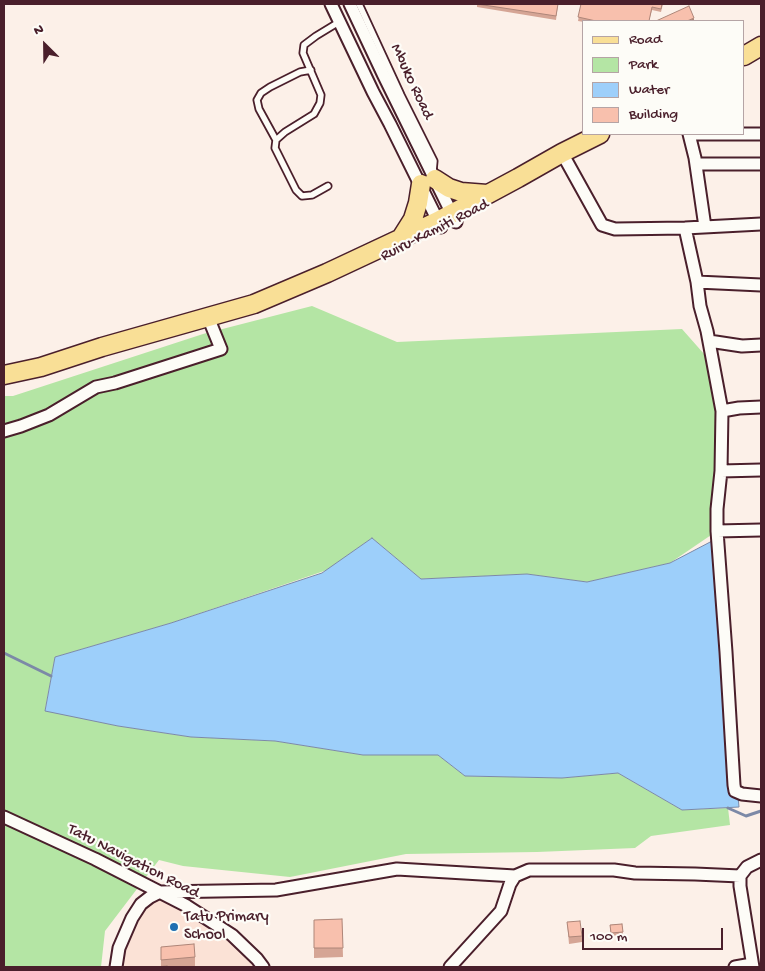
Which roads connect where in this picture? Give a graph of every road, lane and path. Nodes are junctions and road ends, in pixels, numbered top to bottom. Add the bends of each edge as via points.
1 (331, 4) edge
2 (350, 4) edge
3 (359, 4) edge
4 (340, 22) junction
5 (761, 46) edge
6 (745, 55) edge
7 (311, 70) junction
8 (745, 134) edge
9 (761, 134) edge
10 (598, 135) edge
11 (603, 135) edge
12 (690, 135) edge
13 (276, 140) junction
14 (564, 156) junction
15 (696, 164) junction
16 (761, 164) edge
17 (426, 174) junction
18 (328, 186) dead end
19 (488, 194) junction
20 (447, 221) junction
21 (761, 224) edge
22 (705, 227) junction
23 (685, 228) junction
24 (402, 238) junction
25 (697, 282) junction
26 (761, 285) edge
27 (254, 304) junction
28 (208, 317) junction
29 (709, 341) junction
30 (761, 345) edge
31 (4, 375) edge
32 (761, 407) edge
33 (722, 411) junction
34 (4, 431) edge
35 (761, 470) edge
36 (721, 471) junction
37 (717, 530) junction
38 (761, 530) edge
39 (761, 796) edge
40 (4, 817) edge
41 (761, 860) edge
42 (514, 876) junction
43 (740, 876) junction
44 (160, 892) junction
45 (752, 966) edge
46 (116, 967) edge
47 (263, 967) edge
48 (450, 967) edge
49 (735, 967) edge

1 - 4 street
2 - 17 street
3 - 17 lane, Mbuko Road via 434,162
4 - 7 lane via 304,45
4 - 17 street via 373,92
5 - 6 main road
7 - 13 lane via 321,95 320,103 314,114
7 - 13 lane via 270,87 257,100
8 - 9 street
10 - 14 main road, Ruiru-Kamiti Road
11 - 14 main road, Ruiru-Kamiti Road
12 - 15 street
13 - 18 lane via 275,148 302,196 312,195
14 - 19 main road, Ruiru-Kamiti Road
14 - 20 main road, Ruiru-Kamiti Road via 501,197
14 - 23 street via 602,225 615,229
15 - 16 street
15 - 22 street
17 - 19 main road via 461,192
17 - 20 street
17 - 24 main road via 413,219
19 - 20 main road, Ruiru-Kamiti Road
20 - 24 main road, Ruiru-Kamiti Road
20 - 27 main road, Ruiru-Kamiti Road via 344,276 302,293
21 - 22 street
22 - 23 street
23 - 25 street
24 - 27 main road, Ruiru-Kamiti Road
25 - 26 street
25 - 29 street
27 - 28 main road, Ruiru-Kamiti Road
28 - 31 main road, Ruiru-Kamiti Road
28 - 34 street via 221,349 96,387 49,416
29 - 30 street
29 - 33 street
32 - 33 street
33 - 36 street
35 - 36 street
36 - 37 street
37 - 38 street
37 - 39 street via 734,784 735,790 742,794
40 - 44 street, Tatu Navigation Road
41 - 43 street
42 - 43 street via 529,870
42 - 44 street via 397,869 276,890
42 - 48 street via 501,911
43 - 45 street
44 - 46 street via 141,904 132,918 119,948
44 - 47 street, Tatu Navigation Road via 232,935
45 - 49 street

